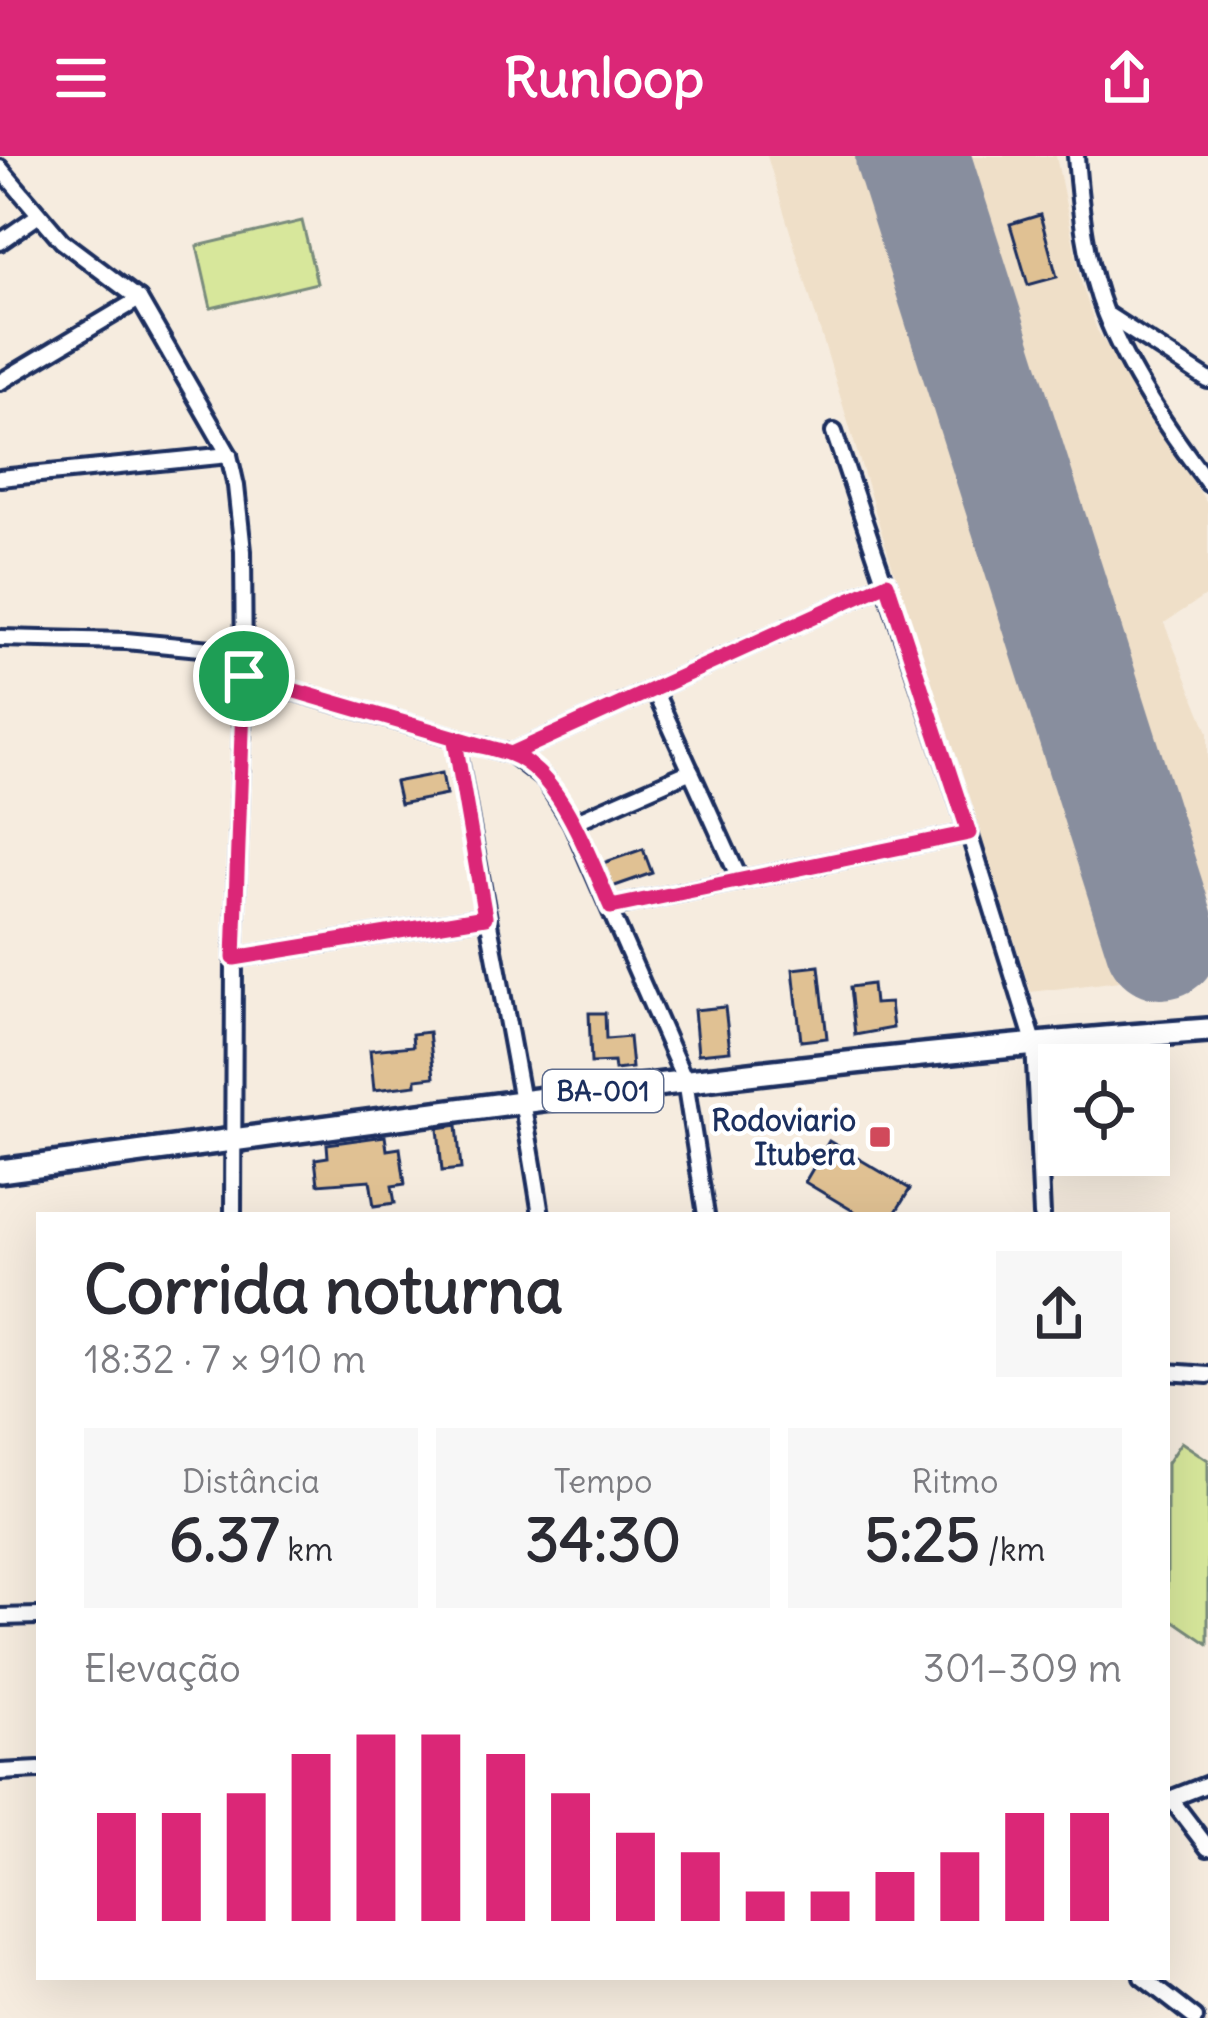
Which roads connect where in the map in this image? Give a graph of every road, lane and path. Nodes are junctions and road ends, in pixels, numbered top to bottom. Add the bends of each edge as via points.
1 (1076, 156) edge
2 (0, 168) edge
3 (39, 215) junction
4 (0, 242) edge
5 (139, 299) junction
6 (1105, 313) junction
7 (1208, 380) edge
8 (0, 382) edge
9 (834, 432) dead end
10 (229, 455) junction
11 (0, 478) edge
12 (1208, 483) edge
13 (887, 583) junction
14 (0, 638) edge
15 (244, 652) junction
16 (244, 676) junction
17 (654, 690) junction
18 (455, 741) junction
19 (511, 754) junction
20 (691, 771) junction
21 (572, 823) junction
22 (969, 833) junction
23 (740, 880) junction
24 (611, 907) junction
25 (485, 917) junction
26 (234, 958) junction
27 (1208, 1030) edge
28 (1034, 1042) junction
29 (685, 1081) junction
30 (524, 1101) junction
31 (236, 1139) junction
32 (0, 1171) edge
33 (233, 1212) edge
34 (541, 1212) edge
35 (706, 1212) edge
36 (1042, 1212) edge
37 (1170, 1372) edge
38 (1208, 1375) edge
39 (36, 1616) edge
40 (0, 1617) edge
41 (36, 1770) edge
42 (0, 1772) edge
43 (1208, 1784) edge
44 (1170, 1798) edge
45 (1170, 1801) edge
46 (1208, 1848) edge
47 (1146, 1980) edge
48 (1195, 2018) edge

1 - 6 street
2 - 3 street
3 - 4 street
3 - 5 street
5 - 8 street
5 - 10 street
6 - 7 street
6 - 12 street
9 - 13 street
10 - 11 street
10 - 15 street via 243,550
13 - 17 street
13 - 22 street
14 - 15 street
15 - 16 street
16 - 18 street
16 - 26 street
17 - 19 street
17 - 20 street
18 - 19 street
18 - 25 street
19 - 21 street via 545,780
20 - 21 street
20 - 23 street
21 - 24 street
22 - 23 street
22 - 28 street
23 - 24 street
24 - 29 street
25 - 26 street
25 - 30 street
26 - 31 street
27 - 28 main road, BA-001
28 - 29 main road, BA-001
28 - 36 street
29 - 30 main road, BA-001
29 - 35 street
30 - 31 main road, BA-001
30 - 34 street
31 - 32 main road, BA-001
31 - 33 street
37 - 38 street
39 - 40 street
41 - 42 street
43 - 44 street
45 - 46 street
47 - 48 street

